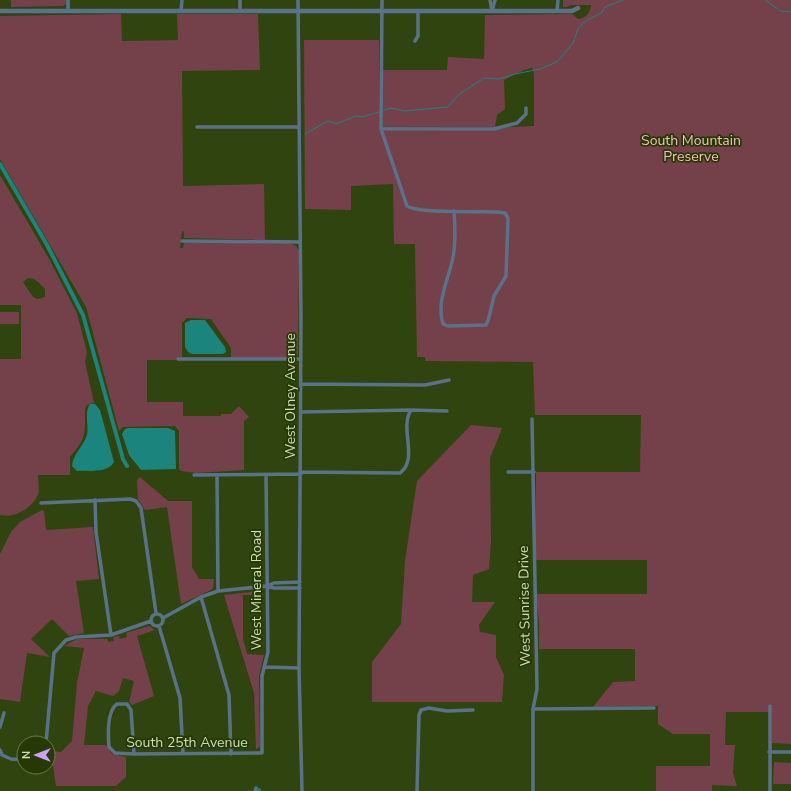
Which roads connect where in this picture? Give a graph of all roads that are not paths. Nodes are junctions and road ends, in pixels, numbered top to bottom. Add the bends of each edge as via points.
1 (68, 0) edge
2 (182, 0) edge
3 (240, 0) edge
4 (298, 0) edge
5 (382, 0) edge
6 (490, 0) edge
7 (495, 0) edge
8 (558, 0) edge
9 (578, 8) dead end
10 (0, 10) edge
11 (68, 11) junction
12 (181, 11) junction
13 (240, 11) junction
14 (298, 11) junction
15 (382, 11) junction
16 (418, 11) junction
17 (492, 11) junction
18 (557, 11) junction
19 (415, 41) dead end
20 (526, 108) dead end
21 (197, 127) dead end
22 (299, 128) junction
23 (382, 128) junction
24 (454, 211) junction
25 (182, 241) dead end
26 (300, 242) junction
27 (178, 359) dead end
28 (301, 359) junction
29 (449, 380) dead end
30 (301, 384) junction
31 (411, 410) junction
32 (447, 411) dead end
33 (301, 412) junction
34 (532, 420) dead end
35 (508, 472) dead end
36 (534, 472) junction
37 (301, 473) junction
38 (194, 475) dead end
39 (217, 475) junction
40 (266, 475) junction
41 (95, 500) junction
42 (41, 503) dead end
43 (282, 582) junction
44 (300, 582) junction
45 (267, 586) junction
46 (282, 588) junction
47 (300, 588) junction
48 (218, 592) junction
49 (201, 597) junction
50 (156, 614) junction
51 (163, 618) junction
52 (151, 621) junction
53 (159, 626) junction
54 (110, 635) junction
55 (264, 667) junction
56 (299, 668) junction
57 (770, 706) dead end
58 (654, 708) dead end
59 (533, 709) junction
60 (473, 710) dead end
61 (4, 713) dead end
62 (0, 727) edge
63 (47, 735) edge
64 (0, 750) edge
65 (769, 752) junction
66 (791, 752) edge
67 (134, 754) junction
68 (183, 754) junction
69 (231, 754) junction
70 (262, 754) joint
71 (16, 759) edge
72 (302, 791) edge
73 (417, 791) edge
74 (533, 791) edge
75 (770, 791) edge

1 - 11 street
2 - 12 street
3 - 13 street
4 - 14 street, West Olney Avenue
5 - 15 street
6 - 17 street
7 - 17 street
8 - 18 street
9 - 18 street via 572,11
10 - 11 street
11 - 12 street
12 - 13 street
13 - 14 street
14 - 15 street
14 - 22 street, West Olney Avenue
15 - 16 street
15 - 23 street
16 - 17 street
16 - 19 street via 418,36
17 - 18 street
20 - 23 street via 526,114 517,123 494,129
21 - 22 street
22 - 26 street, West Olney Avenue
23 - 24 street via 407,206 419,210
24 - 24 street via 505,213 508,218 506,276 494,296 486,325 448,326 443,324 441,318 442,299 453,257
25 - 26 street
26 - 28 street, West Olney Avenue
27 - 28 street
28 - 30 street, West Olney Avenue
29 - 30 street via 425,385
30 - 33 street, West Olney Avenue
31 - 32 street
31 - 33 street
31 - 37 street via 407,421 407,465 400,473
33 - 37 street, West Olney Avenue
34 - 36 street, West Sunrise Drive
35 - 36 street
36 - 59 street, West Sunrise Drive via 537,689
37 - 40 street
37 - 44 street, West Olney Avenue
38 - 39 street
39 - 40 street
39 - 48 street
40 - 45 street, West Mineral Road
41 - 42 street
41 - 50 street via 130,499 136,501 141,508
41 - 54 street via 96,532
43 - 44 street
43 - 45 street
43 - 46 street
44 - 47 street, West Olney Avenue
45 - 46 street
45 - 48 street
45 - 55 street, West Mineral Road via 268,652
46 - 47 street
47 - 56 street, West Olney Avenue
48 - 49 street
49 - 51 street
49 - 69 street via 229,695
50 - 51 street
50 - 52 street via 152,615
51 - 53 street
52 - 53 street
52 - 54 street
53 - 68 street via 180,698
54 - 63 street via 66,640 54,653
55 - 56 street
55 - 70 street, West Mineral Road
56 - 72 street, West Olney Avenue
57 - 65 street
58 - 59 street
59 - 74 street, West Sunrise Drive
60 - 73 street via 421,710
61 - 62 street
64 - 71 street via 2,755
65 - 66 street
65 - 75 street
67 - 67 street, South 25th Avenue via 117,753 112,751 109,744 110,712 115,705 127,704 131,710
67 - 68 street, South 25th Avenue
68 - 69 street, South 25th Avenue
69 - 70 street, South 25th Avenue

